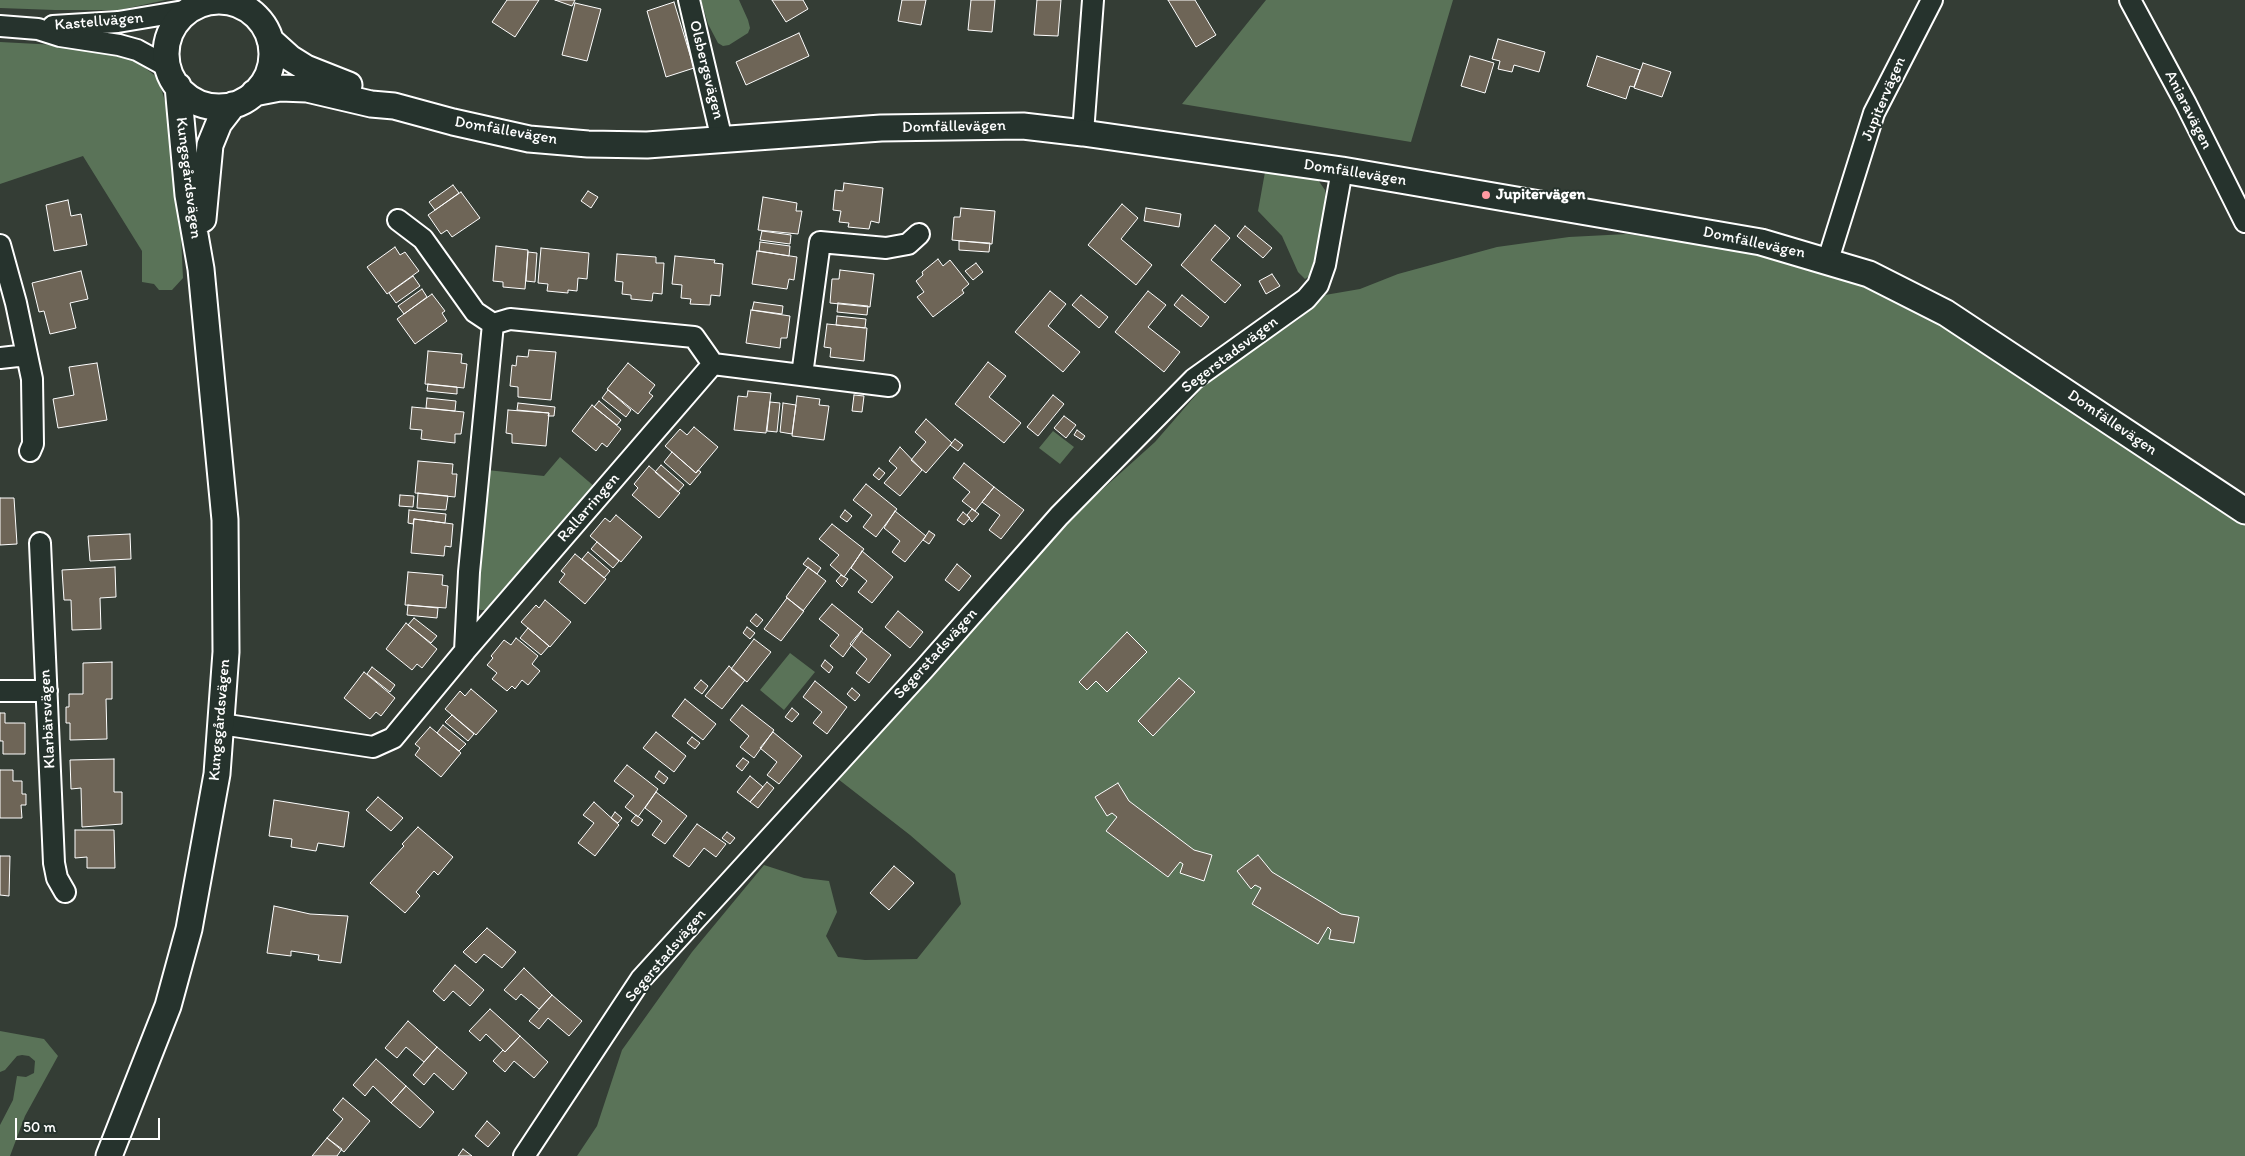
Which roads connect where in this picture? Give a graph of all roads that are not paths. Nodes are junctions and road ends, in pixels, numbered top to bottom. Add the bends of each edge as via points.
1 (689, 0) edge
2 (1093, 0) edge
3 (1932, 0) edge
4 (2130, 0) edge
5 (199, 5) edge
6 (254, 7) edge
7 (0, 26) edge
8 (38, 28) junction
9 (270, 40) junction
10 (173, 77) junction
11 (254, 93) junction
12 (232, 105) junction
13 (394, 106) junction
14 (1083, 133) junction
15 (722, 140) junction
16 (1342, 170) junction
17 (398, 220) dead end
18 (2245, 222) edge
19 (919, 234) dead end
20 (0, 245) edge
21 (1828, 260) junction
22 (201, 269) junction
23 (493, 324) junction
24 (27, 355) junction
25 (0, 358) edge
26 (713, 364) junction
27 (802, 375) junction
28 (889, 386) dead end
29 (30, 451) dead end
30 (2245, 511) edge
31 (40, 544) dead end
32 (465, 651) junction
33 (0, 691) edge
34 (47, 691) junction
35 (221, 724) junction
36 (65, 892) dead end
37 (109, 1156) edge
38 (524, 1156) edge

1 - 15 street, Olsbergsvägen
2 - 14 street
3 - 21 street, Jupitervägen via 1874,113
4 - 18 street, Aniaravägen
5 - 6 street via 221,1
5 - 8 street, Kastellvägen via 118,22
5 - 10 street via 179,20 169,39 167,50
6 - 9 street
7 - 8 street, Kastellvägen
8 - 10 street, Kastellvägen via 60,36 137,50
9 - 11 street via 270,70
9 - 13 street, Domfällevägen via 306,68 373,93
10 - 12 street via 202,104
10 - 22 street, Kungsgårdsvägen
11 - 12 street
11 - 13 street, Domfällevägen via 292,88
12 - 22 street, Kungsgårdsvägen via 219,123 210,145
13 - 15 street, Domfällevägen via 529,139 647,145
14 - 15 street, Domfällevägen via 1023,126 950,126
14 - 16 street, Domfällevägen
16 - 21 street, Domfällevägen via 1761,242
16 - 38 street, Segerstadsvägen via 1325,265 1318,285 1306,299 1194,379 1058,516 924,669 642,979
17 - 23 street via 424,239 475,312
19 - 27 street via 908,244 886,248 820,242
20 - 24 street
21 - 30 street, Domfällevägen via 1869,274 1946,313
22 - 35 street, Kungsgårdsvägen via 225,520 226,652
23 - 26 street via 510,318 694,337
23 - 32 street via 470,563
24 - 25 street
24 - 29 street via 32,379 34,444
26 - 27 street
26 - 32 street, Rallarringen
27 - 28 street
31 - 34 street, Klarbärsvägen
32 - 35 street, Rallarringen via 393,738 373,747
33 - 34 street
34 - 36 street, Klarbärsvägen via 54,863
35 - 37 street, Kungsgårdsvägen via 209,827 189,929 168,1006

